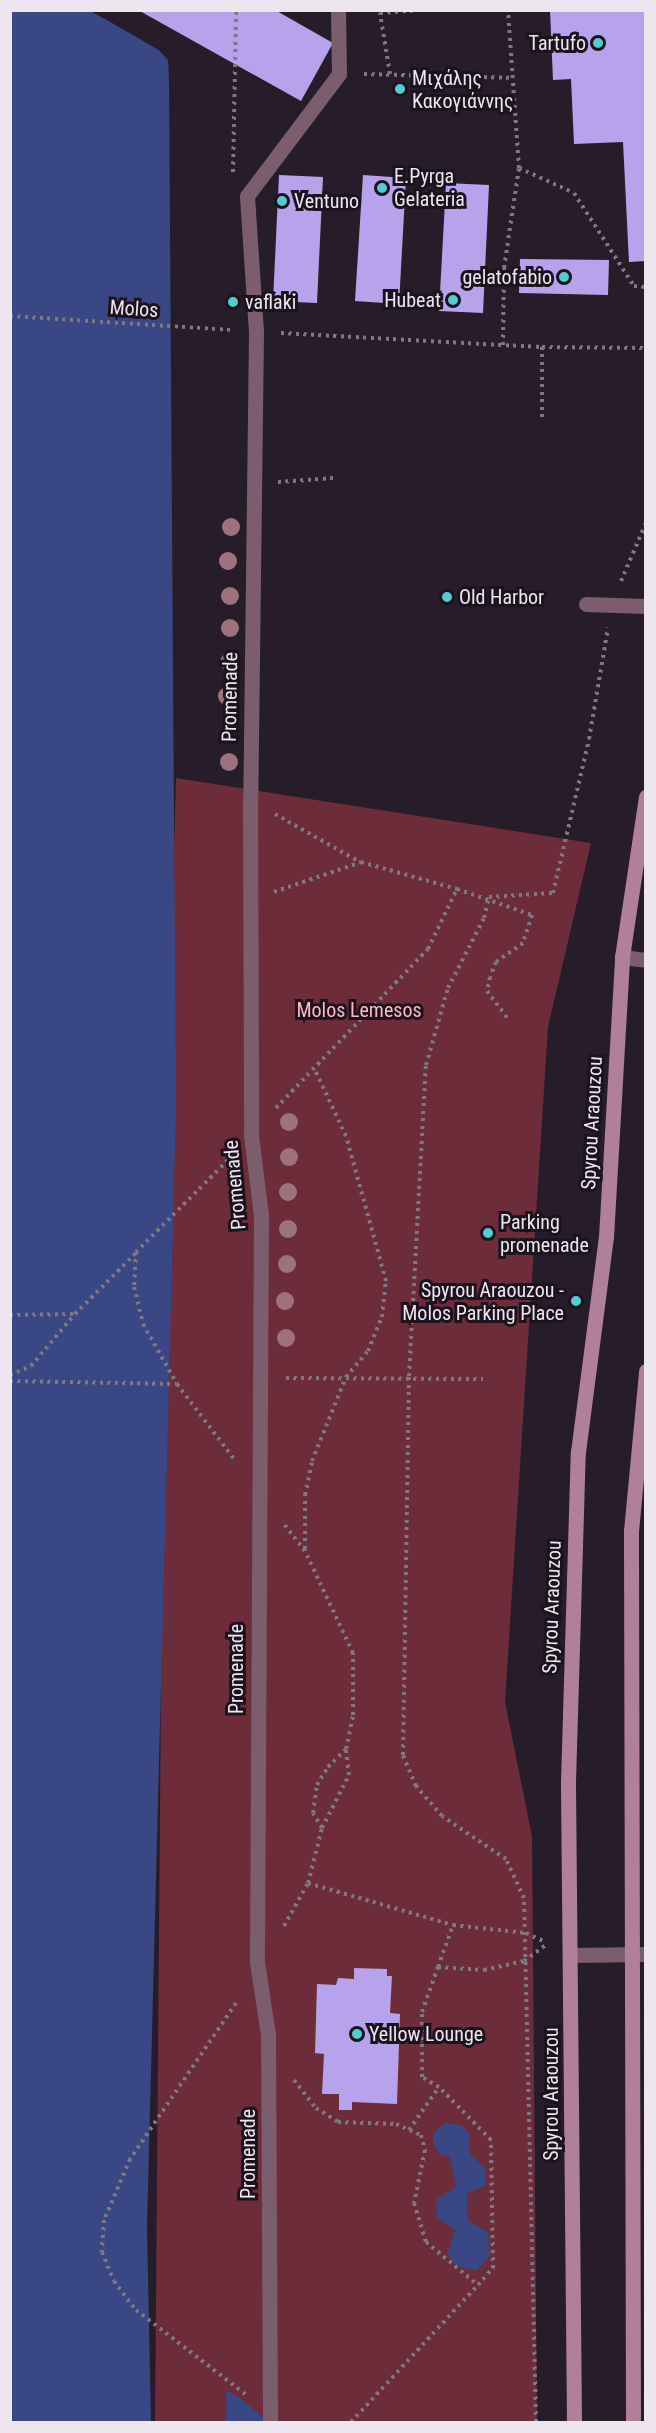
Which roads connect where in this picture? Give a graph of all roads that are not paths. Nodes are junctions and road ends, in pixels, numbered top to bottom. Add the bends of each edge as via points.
1 (338, 10) edge
2 (586, 604) dead end
3 (645, 606) edge
4 (645, 797) edge
5 (622, 957) junction
6 (645, 960) edge
7 (645, 1371) edge
8 (571, 1954) junction
9 (640, 1955) edge
10 (270, 2422) edge
11 (574, 2422) edge
12 (633, 2422) edge

1 - 10 street, Promenade via 339,74 247,196 256,332 250,800 251,1134 261,1215 257,1962 268,2035
2 - 3 street
4 - 5 main road, Spyrou Araouzou
5 - 6 street
5 - 8 main road, Spyrou Araouzou via 606,1238 578,1452 568,1782
7 - 9 main road via 631,1531
8 - 9 street
8 - 11 main road, Spyrou Araouzou
9 - 12 main road

